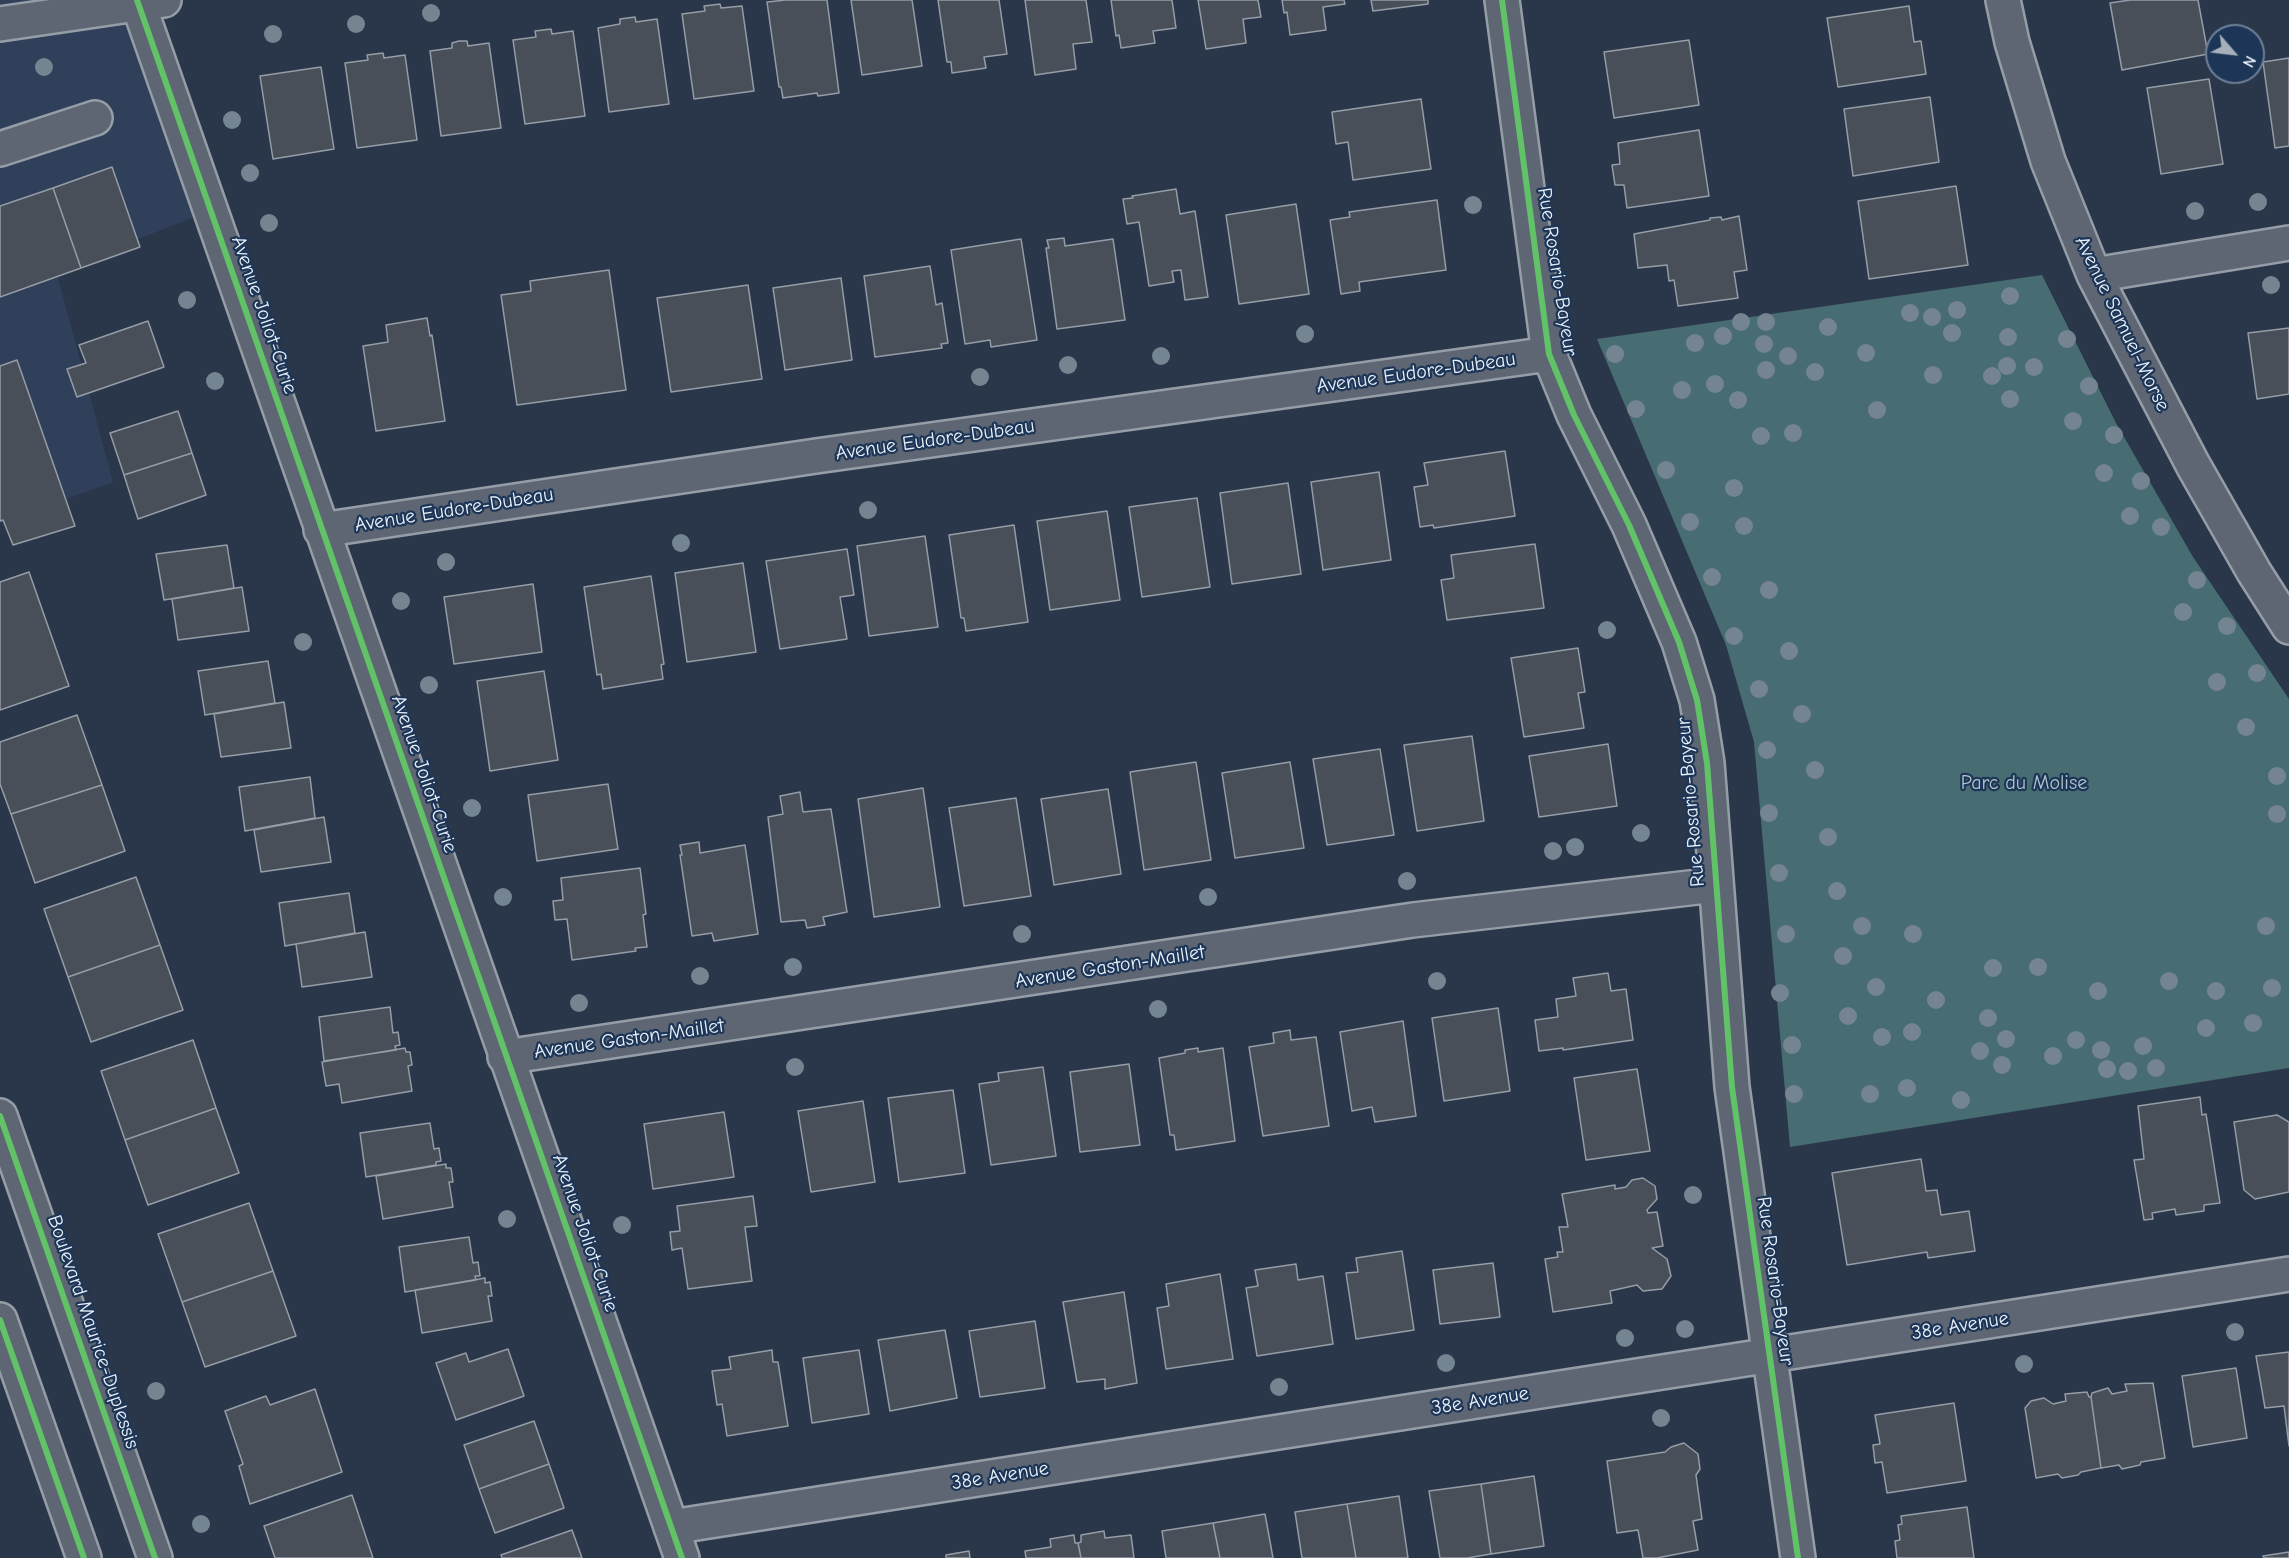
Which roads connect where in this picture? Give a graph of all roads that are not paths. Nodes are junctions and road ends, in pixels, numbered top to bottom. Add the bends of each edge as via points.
1 (1502, 0) edge
2 (2003, 0) edge
3 (146, 1) edge
4 (0, 24) edge
5 (95, 117) dead end
6 (0, 149) edge
7 (2289, 243) edge
8 (2094, 275) junction
9 (1549, 354) junction
10 (321, 530) junction
11 (2289, 627) edge
12 (1715, 885) junction
13 (505, 1057) junction
14 (0, 1116) edge
15 (2289, 1274) edge
16 (0, 1320) edge
17 (1768, 1357) junction
18 (671, 1527) junction
19 (84, 1558) edge
20 (155, 1558) edge
21 (682, 1558) edge
22 (1798, 1558) edge

1 - 9 street, Rue Rosario-Bayeur
2 - 8 street, Avenue Samuel-Morse via 2048,161
3 - 4 street
3 - 10 street, Avenue Joliot-Curie
5 - 6 street
7 - 8 street
8 - 11 street, Avenue Samuel-Morse via 2193,465
9 - 10 street, Avenue Eudore-Dubeau
9 - 12 street, Rue Rosario-Bayeur via 1679,642 1697,700 1707,763
10 - 13 street, Avenue Joliot-Curie
12 - 13 street, Avenue Gaston-Maillet via 1413,920
12 - 17 street, Rue Rosario-Bayeur via 1732,1087
13 - 18 street, Avenue Joliot-Curie
14 - 20 street, Boulevard Maurice-Duplessis
15 - 17 street, 38e Avenue
16 - 19 street
17 - 18 street, 38e Avenue
17 - 22 street, Rue Rosario-Bayeur
18 - 21 street, Avenue Joliot-Curie

